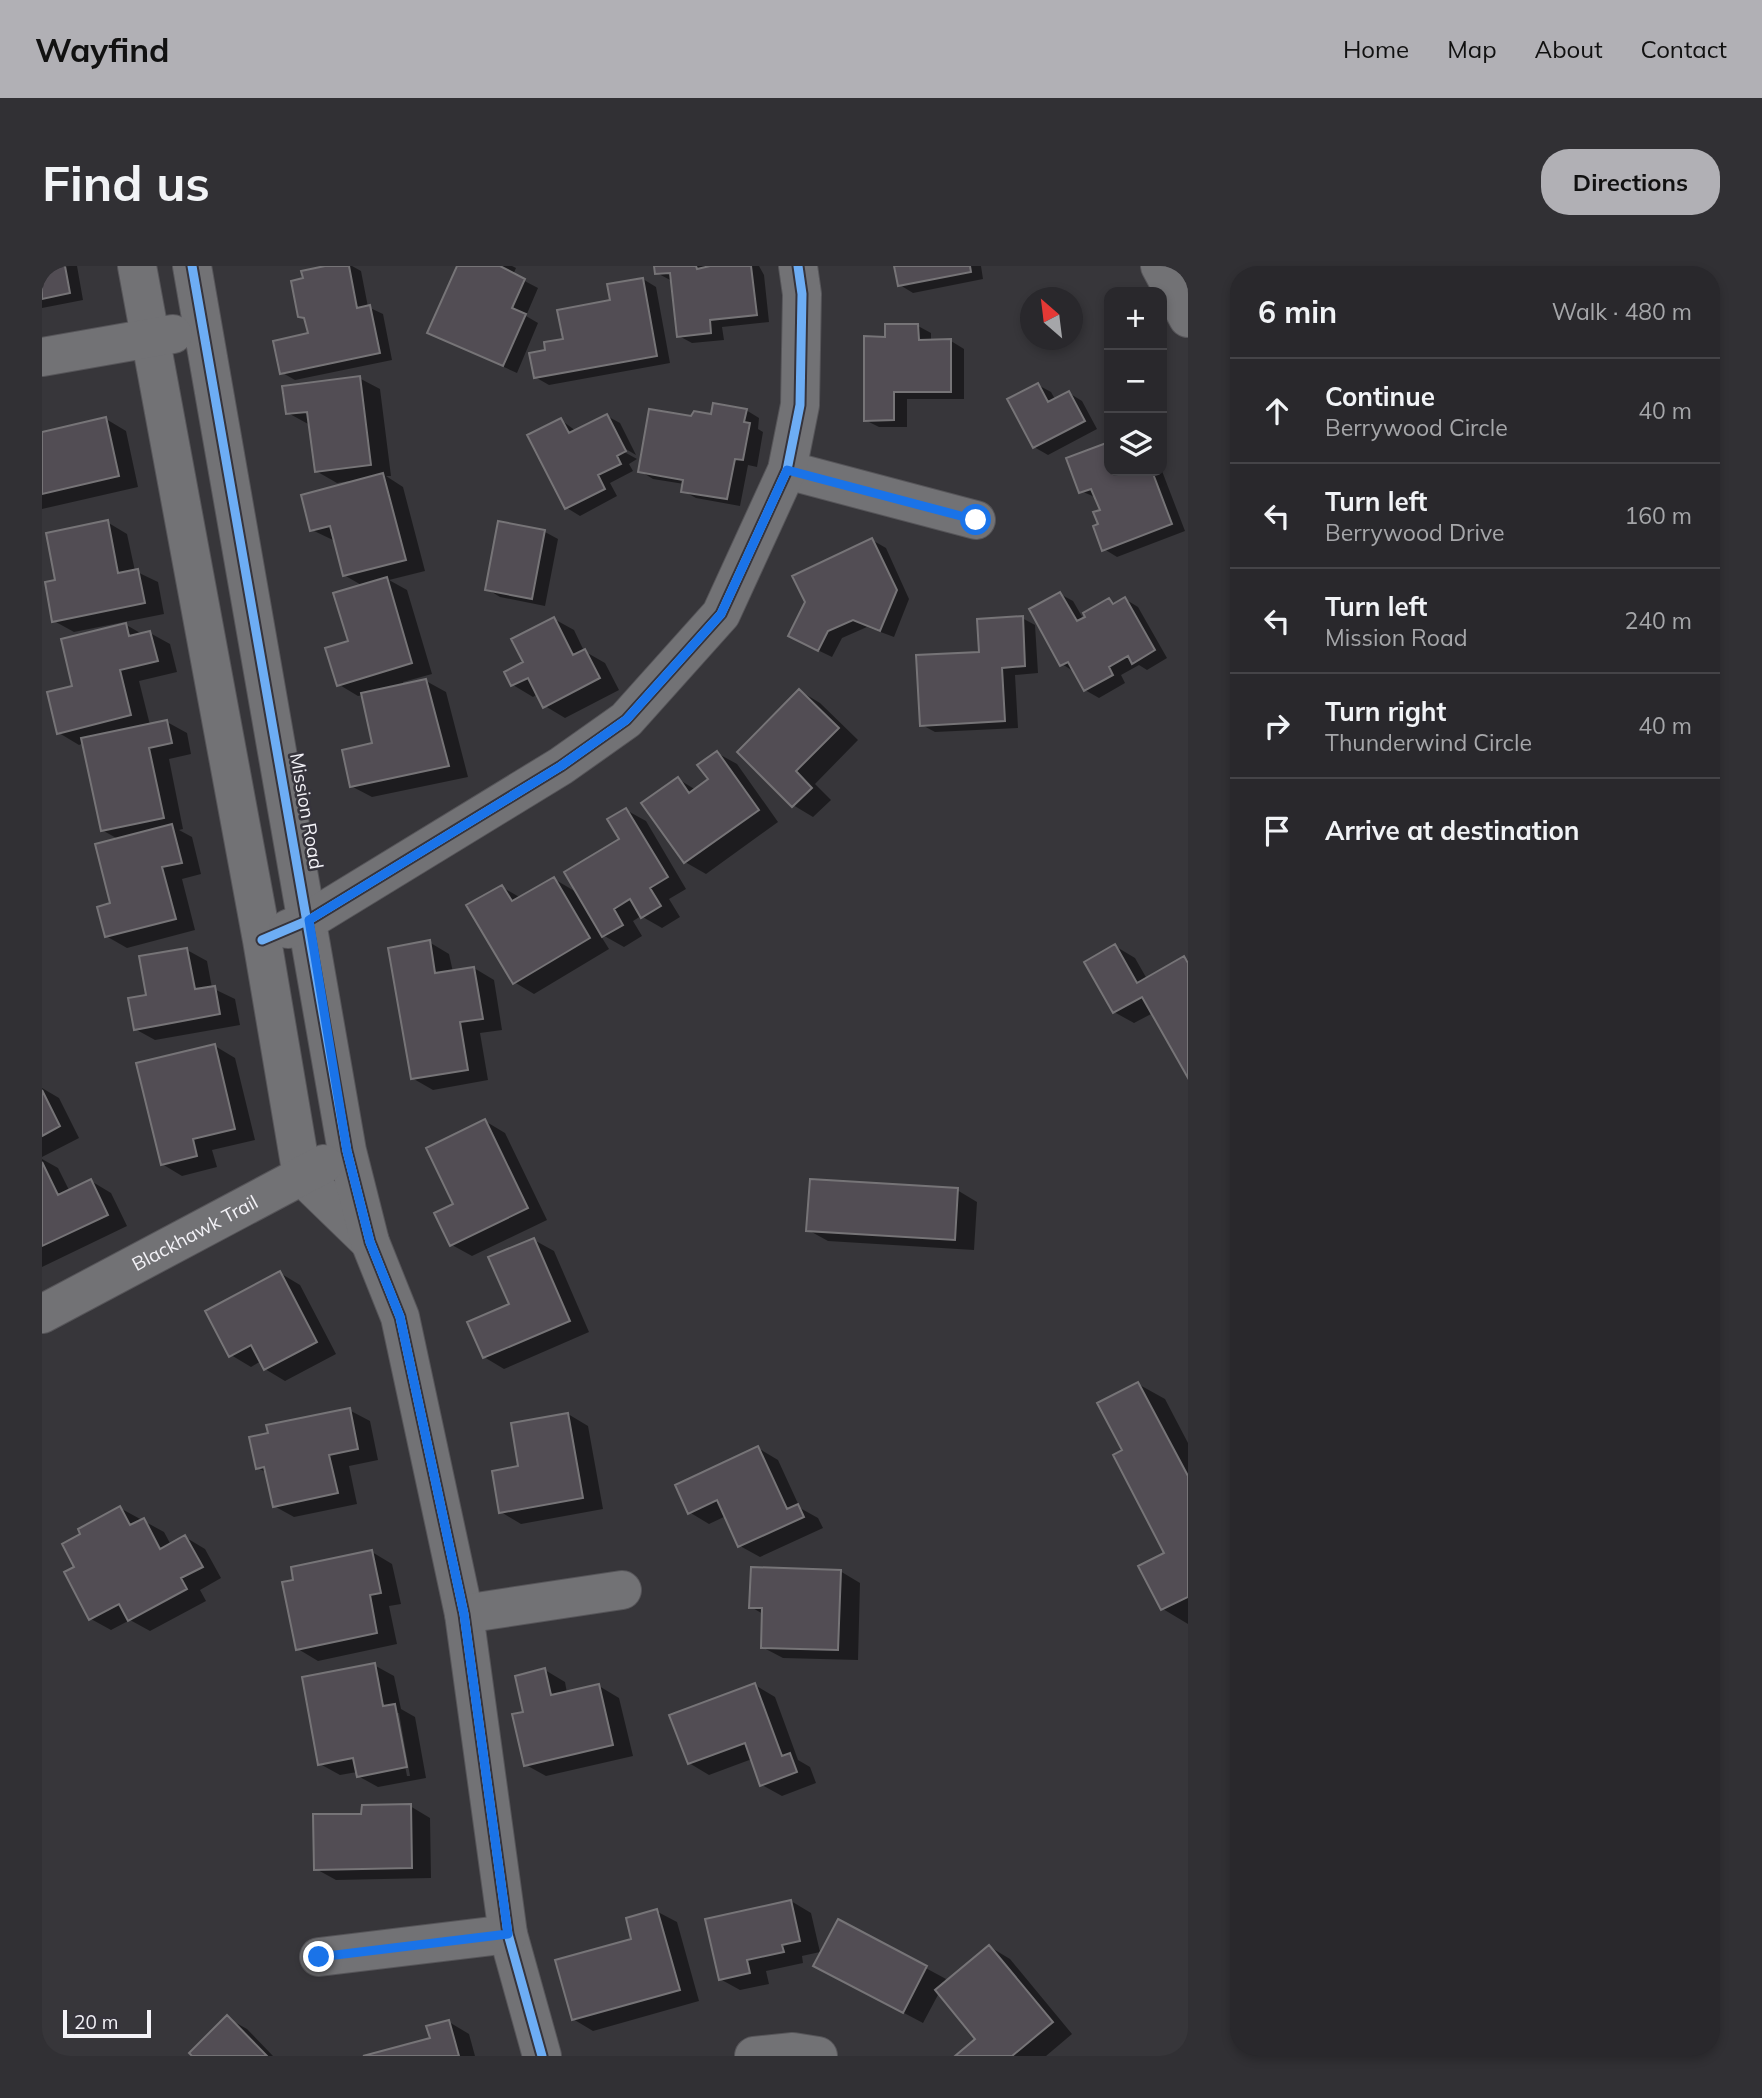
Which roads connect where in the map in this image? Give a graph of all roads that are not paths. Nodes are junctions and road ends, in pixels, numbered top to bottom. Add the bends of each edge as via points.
1 (137, 266) edge
2 (192, 266) edge
3 (798, 266) edge
4 (1160, 266) edge
5 (1188, 318) edge
6 (203, 330) junction
7 (149, 338) junction
8 (42, 357) edge
9 (787, 470) junction
10 (976, 520) dead end
11 (309, 920) junction
12 (262, 940) junction
13 (347, 1151) junction
14 (302, 1176) junction
15 (370, 1242) junction
16 (42, 1314) edge
17 (622, 1590) dead end
18 (464, 1614) junction
19 (508, 1934) junction
20 (319, 1957) dead end
21 (542, 2056) edge
22 (754, 2056) edge
23 (818, 2056) edge

1 - 7 street
2 - 6 street, Mission Road
3 - 9 street via 802,294 800,405
4 - 5 street
6 - 7 street
6 - 11 street, Mission Road
7 - 8 street
7 - 12 street
9 - 10 street
9 - 11 street via 721,614 626,720 561,766
11 - 12 street
11 - 13 street, Mission Road
12 - 14 street
13 - 14 street, Blackhawk Trail
13 - 15 street, Mission Road
14 - 15 street, Mission Road
14 - 16 street, Blackhawk Trail
15 - 18 street, Mission Road via 400,1317
17 - 18 street
18 - 19 street, Mission Road
19 - 20 street
19 - 21 street, Mission Road
22 - 23 street via 793,2052

